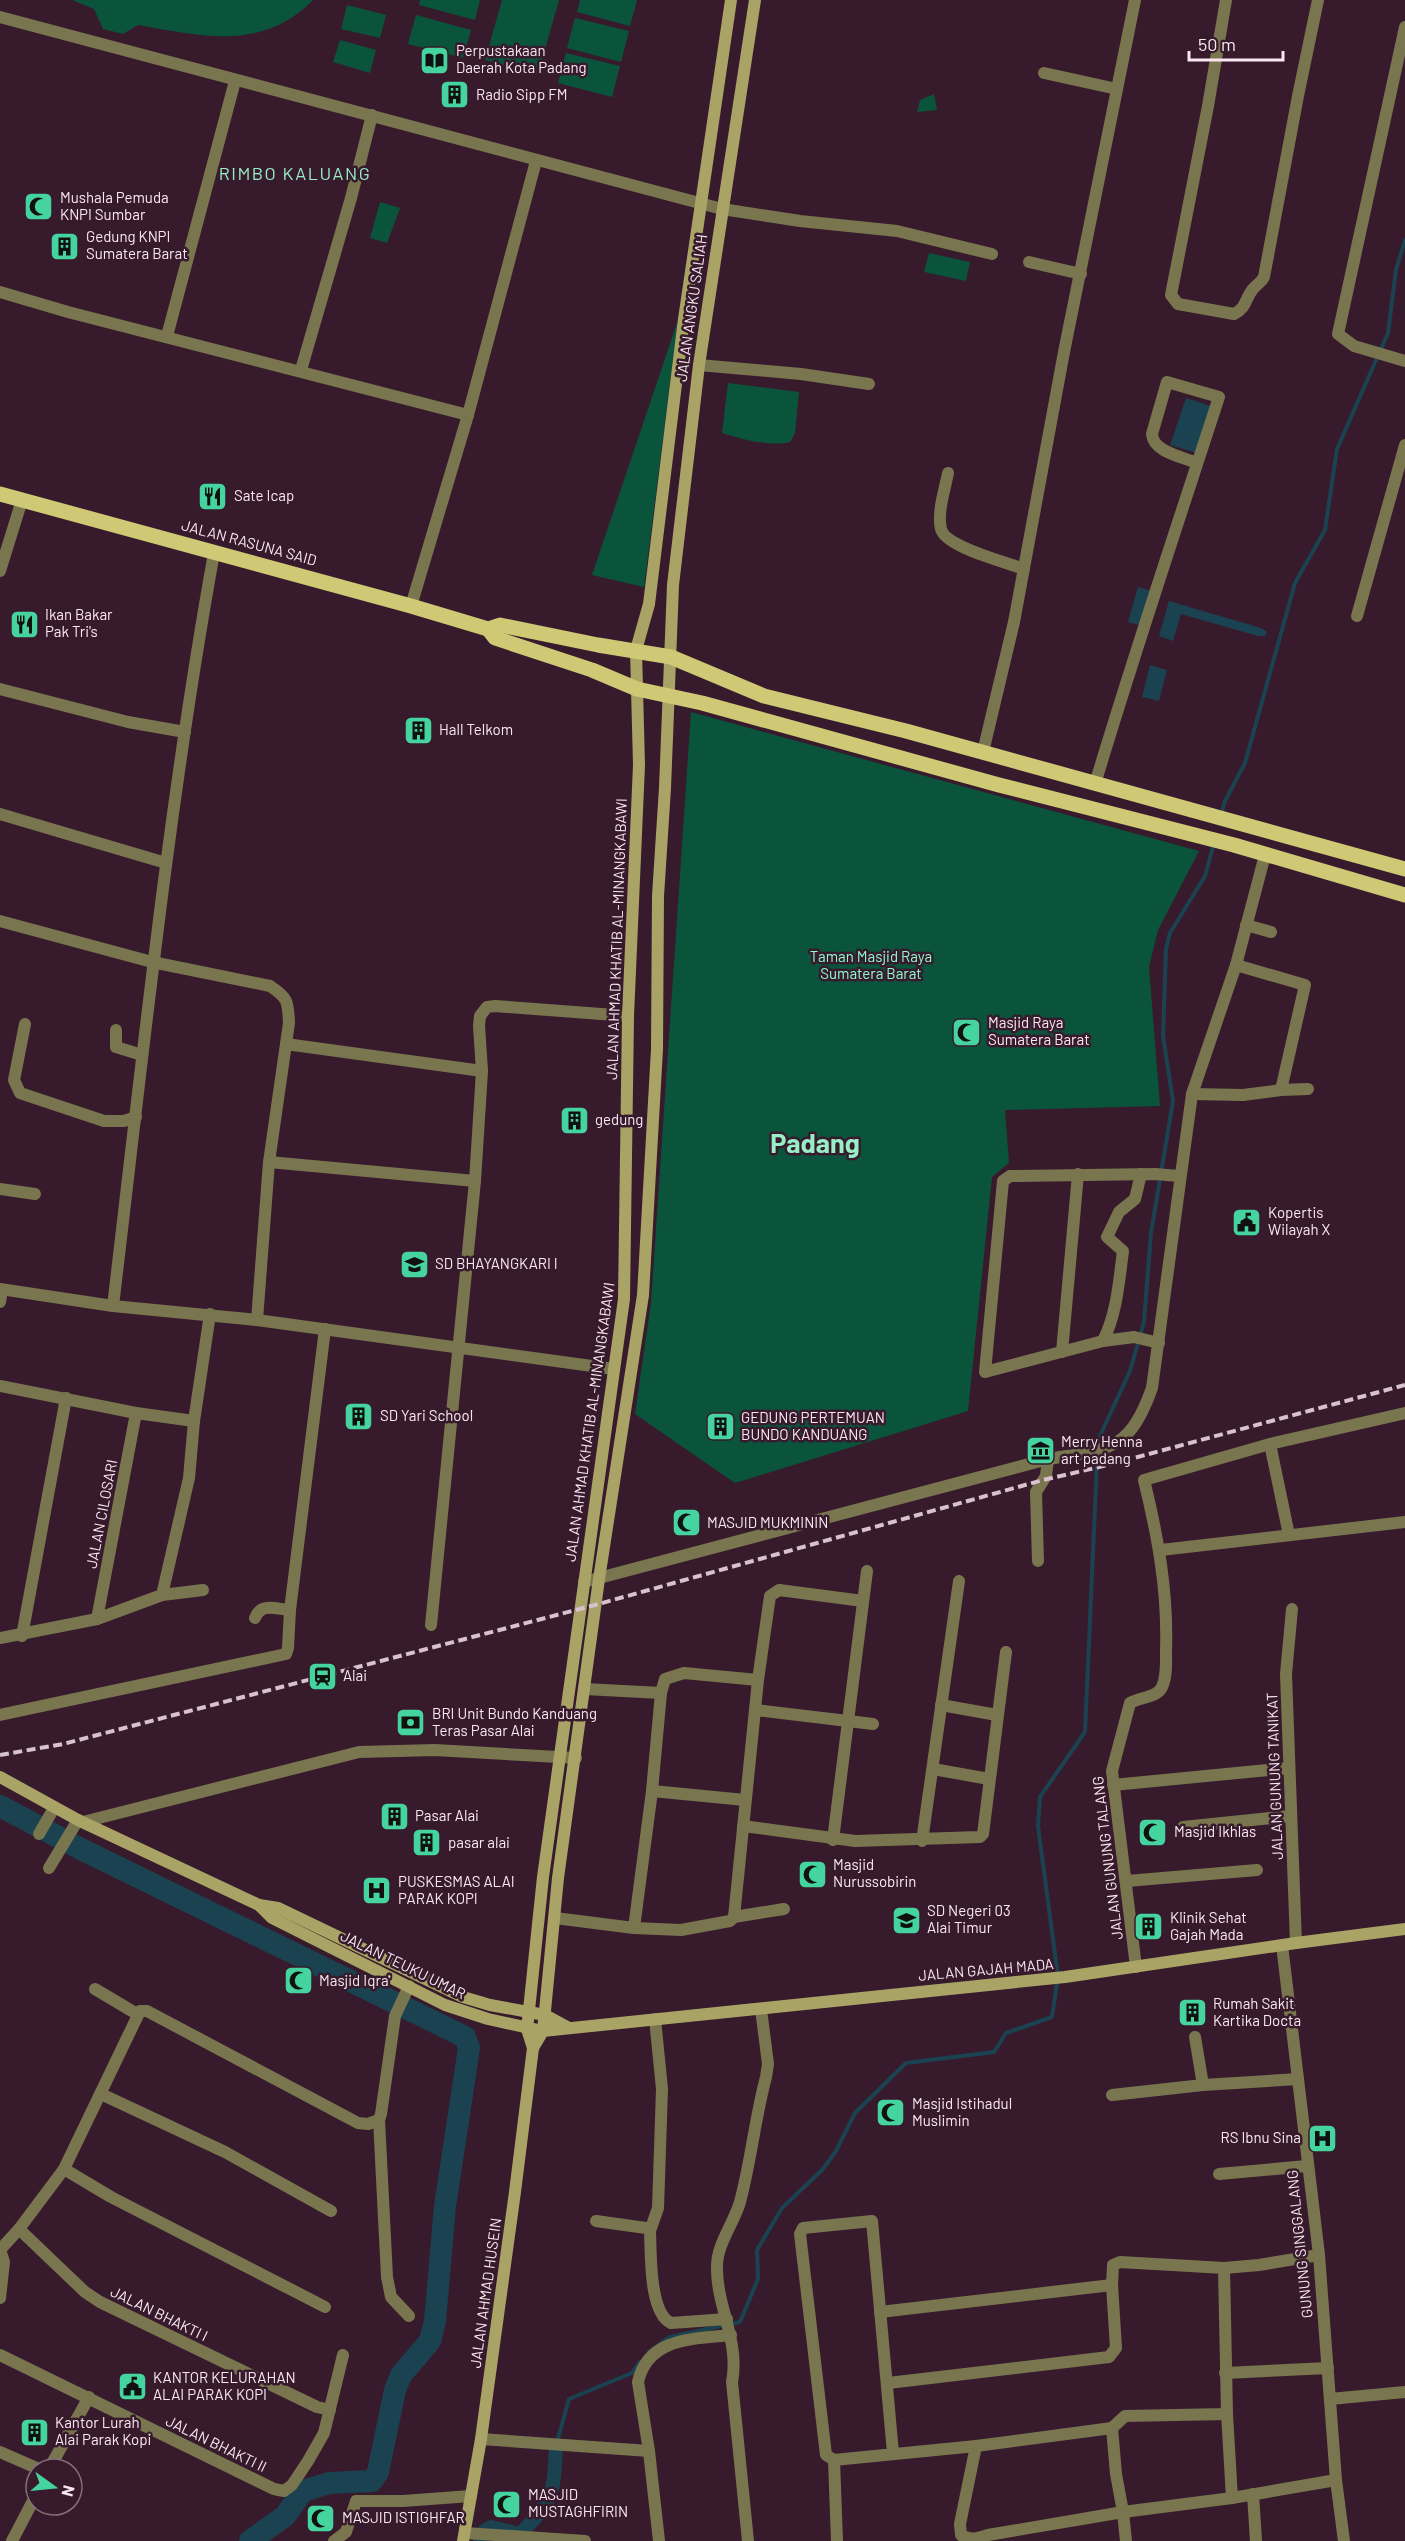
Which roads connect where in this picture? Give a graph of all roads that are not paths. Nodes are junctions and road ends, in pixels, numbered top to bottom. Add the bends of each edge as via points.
1 (731, 0) edge
2 (755, 0) edge
3 (1135, 0) edge
4 (1226, 0) edge
5 (1318, 0) edge
6 (0, 17) edge
7 (1405, 27) edge
8 (1044, 73) dead end
9 (235, 81) junction
10 (1117, 89) junction
11 (372, 115) junction
12 (536, 161) junction
13 (701, 204) junction
14 (722, 209) junction
15 (993, 254) dead end
16 (1029, 262) dead end
17 (1081, 273) junction
18 (0, 292) edge
19 (167, 336) junction
20 (1405, 361) edge
21 (699, 365) junction
22 (301, 370) junction
23 (869, 384) dead end
24 (468, 415) junction
25 (1405, 445) edge
26 (1197, 463) junction
27 (948, 473) dead end
28 (0, 494) edge
29 (22, 500) junction
30 (214, 553) junction
31 (1024, 569) junction
32 (0, 572) edge
33 (411, 606) junction
34 (1357, 616) dead end
35 (488, 629) junction
36 (636, 650) junction
37 (671, 657) junction
38 (0, 689) edge
39 (637, 689) junction
40 (669, 697) junction
41 (184, 732) junction
42 (983, 752) junction
43 (1095, 784) junction
44 (0, 814) edge
45 (1265, 855) junction
46 (166, 863) junction
47 (1405, 869) edge
48 (1405, 894) edge
49 (0, 921) edge
50 (1246, 925) junction
51 (1271, 932) dead end
52 (152, 962) junction
53 (1236, 965) junction
54 (628, 1016) junction
55 (25, 1024) dead end
56 (116, 1030) dead end
57 (286, 1044) junction
58 (142, 1055) junction
59 (482, 1071) junction
60 (1308, 1089) dead end
61 (1281, 1090) junction
62 (1192, 1094) junction
63 (135, 1117) junction
64 (269, 1162) junction
65 (1078, 1174) junction
66 (1141, 1174) junction
67 (1167, 1175) junction
68 (475, 1181) junction
69 (0, 1189) edge
70 (35, 1194) dead end
71 (625, 1202) junction
72 (648, 1204) junction
73 (1, 1289) edge
74 (0, 1302) edge
75 (113, 1306) junction
76 (210, 1314) junction
77 (257, 1320) junction
78 (325, 1329) junction
79 (1104, 1341) junction
80 (1153, 1342) junction
81 (458, 1348) junction
82 (1062, 1352) junction
83 (614, 1369) junction
84 (0, 1386) edge
85 (66, 1398) junction
86 (136, 1413) junction
87 (1405, 1413) edge
88 (194, 1421) junction
89 (1270, 1444) junction
90 (1048, 1459) junction
91 (1405, 1522) edge
92 (1289, 1535) junction
93 (1161, 1550) junction
94 (1038, 1561) dead end
95 (867, 1571) dead end
96 (599, 1579) junction
97 (959, 1581) dead end
98 (584, 1582) junction
99 (162, 1595) junction
100 (195, 1595) dead end
101 (863, 1601) junction
102 (1292, 1609) dead end
103 (290, 1610) junction
104 (255, 1618) dead end
105 (97, 1619) junction
106 (431, 1625) dead end
107 (22, 1635) junction
108 (0, 1638) edge
109 (1006, 1652) dead end
110 (758, 1680) junction
111 (585, 1689) junction
112 (661, 1693) junction
113 (941, 1705) junction
114 (755, 1710) junction
115 (997, 1714) junction
116 (0, 1715) edge
117 (848, 1720) junction
118 (873, 1724) dead end
119 (561, 1757) junction
120 (576, 1758) junction
121 (1289, 1768) junction
122 (933, 1769) junction
123 (0, 1778) edge
124 (989, 1779) junction
125 (1113, 1785) junction
126 (652, 1791) junction
127 (746, 1800) junction
128 (51, 1812) junction
129 (1290, 1816) junction
130 (78, 1824) junction
131 (743, 1826) junction
132 (1183, 1827) dead end
133 (40, 1833) dead end
134 (833, 1840) junction
135 (922, 1841) junction
136 (49, 1868) dead end
137 (1257, 1870) dead end
138 (543, 1877) junction
139 (558, 1878) junction
140 (1127, 1881) junction
141 (259, 1905) junction
142 (784, 1909) dead end
143 (734, 1917) junction
144 (555, 1918) junction
145 (634, 1928) junction
146 (1405, 1929) edge
147 (1296, 1943) junction
148 (1282, 1945) junction
149 (1136, 1966) junction
150 (95, 1989) dead end
151 (407, 1991) junction
152 (761, 2009) junction
153 (529, 2012) junction
154 (137, 2014) junction
155 (545, 2015) junction
156 (655, 2019) junction
157 (569, 2028) junction
158 (527, 2029) junction
159 (543, 2031) junction
160 (1195, 2037) dead end
161 (533, 2048) junction
162 (1298, 2079) junction
163 (1203, 2085) junction
164 (101, 2094) junction
165 (1112, 2094) dead end
166 (379, 2120) junction
167 (1307, 2166) junction
168 (64, 2169) junction
169 (1219, 2174) dead end
170 (331, 2211) dead end
171 (596, 2221) dead end
172 (19, 2229) junction
173 (650, 2231) junction
174 (0, 2250) edge
175 (1319, 2255) junction
176 (1224, 2268) junction
177 (1112, 2285) junction
178 (0, 2298) edge
179 (325, 2307) dead end
180 (880, 2312) junction
181 (409, 2316) dead end
182 (729, 2326) junction
183 (0, 2355) edge
184 (343, 2355) dead end
185 (1328, 2368) junction
186 (1225, 2373) junction
187 (888, 2383) junction
188 (1405, 2392) edge
189 (89, 2397) junction
190 (1330, 2399) junction
191 (330, 2410) junction
192 (1227, 2414) junction
193 (1112, 2428) junction
194 (480, 2439) junction
195 (976, 2446) junction
196 (649, 2451) junction
197 (0, 2452) edge
198 (893, 2453) junction
199 (56, 2457) edge
200 (834, 2460) junction
201 (24, 2462) edge
202 (1336, 2480) junction
203 (1253, 2494) junction
204 (471, 2496) junction
205 (1232, 2498) junction
206 (1123, 2512) junction
207 (25, 2517) edge
208 (464, 2537) edge
209 (12, 2541) edge
210 (334, 2541) edge
211 (585, 2541) edge
212 (659, 2541) edge
213 (748, 2541) edge
214 (837, 2541) edge
215 (1126, 2541) edge
216 (1256, 2541) edge
217 (1344, 2541) edge

1 - 13 main road, JALAN ANGKU SALIAH
2 - 14 main road, JALAN ANGKU SALIAH
3 - 10 street
4 - 5 street via 1171,295 1178,304 1234,314 1246,305 1252,290 1264,277
6 - 9 street
7 - 20 street via 1338,328 1342,338 1366,350
8 - 10 street
9 - 11 street
9 - 19 street
10 - 17 street
11 - 12 street
11 - 22 street
12 - 13 street
12 - 24 street
13 - 14 street
13 - 36 main road, JALAN ANGKU SALIAH via 646,618
14 - 15 street via 897,231
14 - 21 main road, JALAN ANGKU SALIAH
16 - 17 street
17 - 31 street
18 - 19 street
19 - 22 street
21 - 23 street
21 - 37 main road, JALAN ANGKU SALIAH via 670,622
22 - 24 street
24 - 33 street
25 - 34 street
26 - 26 street via 1219,397 1167,382 1152,440 1159,448
26 - 43 street
27 - 31 street via 940,520 946,538
28 - 29 main road, JALAN RASUNA SAID
29 - 30 main road, JALAN RASUNA SAID
29 - 32 street
30 - 33 main road, JALAN RASUNA SAID
30 - 41 street
31 - 42 street
33 - 35 main road, JALAN RASUNA SAID
35 - 36 main road via 500,625
35 - 39 main road via 495,638
36 - 37 main road
36 - 39 main road, JALAN AHMAD KHATIB AL-MINANGKABAWI
37 - 40 main road, JALAN AHMAD KHATIB AL-MINANGKABAWI
37 - 42 main road via 764,696
38 - 41 street via 128,722
39 - 40 main road
39 - 54 main road, JALAN AHMAD KHATIB AL-MINANGKABAWI via 639,765
40 - 45 main road
40 - 72 main road, JALAN AHMAD KHATIB AL-MINANGKABAWI
41 - 46 street
42 - 43 main road
43 - 47 main road
44 - 46 street
45 - 48 main road
45 - 50 street
46 - 52 street
49 - 52 street
50 - 51 street
50 - 53 street
52 - 57 street via 270,986 284,995 288,1005
52 - 58 street
53 - 61 street via 1305,985
53 - 62 street
54 - 59 street via 487,1007 479,1026
54 - 71 main road, JALAN AHMAD KHATIB AL-MINANGKABAWI
55 - 63 street via 14,1080 20,1093 104,1121
56 - 58 street via 116,1047
57 - 59 street
57 - 64 street
58 - 63 street
59 - 68 street
60 - 61 street
61 - 62 street via 1243,1095
62 - 67 street
63 - 75 street
64 - 68 street
64 - 77 street
65 - 66 street
65 - 82 street
65 - 82 street via 1010,1176 1003,1181 985,1372
66 - 67 street
66 - 79 street via 1135,1199 1119,1212 1107,1238 1123,1251 1117,1299
67 - 80 street
68 - 81 street
69 - 70 street
71 - 72 main road
71 - 83 main road, JALAN AHMAD KHATIB AL-MINANGKABAWI via 624,1299
72 - 96 main road, JALAN AHMAD KHATIB AL-MINANGKABAWI via 643,1295
73 - 74 street
73 - 75 street
75 - 76 street
76 - 77 street
76 - 88 street
77 - 78 street
78 - 81 street
78 - 103 street
79 - 80 street via 1134,1337
79 - 82 street
80 - 90 street via 1152,1388 1132,1431 1107,1448
81 - 83 street
81 - 106 street
83 - 98 main road, JALAN AHMAD KHATIB AL-MINANGKABAWI
84 - 85 street
85 - 86 street
85 - 107 street
86 - 88 street
86 - 105 street, JALAN CILOSARI
87 - 89 street
88 - 99 street via 189,1479
89 - 92 street
89 - 93 street via 1144,1480
90 - 94 street via 1046,1476 1036,1492
90 - 96 street
91 - 92 street
92 - 93 street
93 - 125 street, JALAN GUNUNG TALANG via 1168,1613 1165,1674 1156,1694 1130,1703 1113,1762
95 - 101 street
96 - 98 street
96 - 111 main road, JALAN AHMAD KHATIB AL-MINANGKABAWI
97 - 113 street
98 - 119 main road, JALAN AHMAD KHATIB AL-MINANGKABAWI
99 - 100 street
99 - 105 street
101 - 110 street via 779,1590 772,1593
101 - 117 street
102 - 121 street, JALAN GUNUNG TANIKAT via 1286,1674
103 - 104 street via 263,1607
103 - 116 street via 286,1654
105 - 107 street
107 - 108 street
109 - 115 street
110 - 112 street via 684,1673 665,1679
110 - 114 street
111 - 112 street
111 - 120 main road, JALAN AHMAD KHATIB AL-MINANGKABAWI
112 - 126 street
113 - 115 street
113 - 122 street
114 - 117 street
114 - 127 street
115 - 124 street
117 - 118 street
117 - 134 street
119 - 120 street
119 - 130 street via 435,1750 358,1752
119 - 138 main road, JALAN AHMAD KHATIB AL-MINANGKABAWI
120 - 139 main road, JALAN AHMAD KHATIB AL-MINANGKABAWI
121 - 125 street
121 - 129 street, JALAN GUNUNG TANIKAT
122 - 124 street
122 - 135 street
123 - 128 main road, JALAN TEUKU UMAR
124 - 135 street via 980,1838
125 - 140 street, JALAN GUNUNG TALANG
126 - 127 street
126 - 145 street
127 - 131 street
128 - 130 main road, JALAN TEUKU UMAR
128 - 133 street
129 - 132 street
129 - 147 street, JALAN GUNUNG TANIKAT
130 - 136 street
130 - 141 main road, JALAN TEUKU UMAR
131 - 134 street
131 - 143 street
134 - 135 street
137 - 140 street
138 - 139 main road
138 - 153 main road, JALAN AHMAD KHATIB AL-MINANGKABAWI
139 - 144 main road, JALAN AHMAD KHATIB AL-MINANGKABAWI
140 - 149 street, JALAN GUNUNG TALANG
141 - 151 main road, JALAN TEUKU UMAR via 272,1918
141 - 153 main road, JALAN TEUKU UMAR via 278,1908 464,1997
142 - 143 street
143 - 145 street via 681,1930
144 - 145 street
144 - 155 main road, JALAN AHMAD KHATIB AL-MINANGKABAWI
146 - 147 main road, JALAN GAJAH MADA
147 - 148 main road, JALAN GAJAH MADA
148 - 149 main road, JALAN GAJAH MADA
148 - 162 street, GUNUNG SINGGALANG
149 - 152 main road, JALAN GAJAH MADA
150 - 154 street
151 - 158 main road, JALAN TEUKU UMAR via 466,2013
151 - 166 street via 394,2016
152 - 156 main road, JALAN GAJAH MADA
152 - 182 street via 766,2077 739,2204 717,2265
153 - 155 main road, JALAN TEUKU UMAR
153 - 158 main road, JALAN AHMAD KHATIB AL-MINANGKABAWI
154 - 164 street
154 - 166 street via 147,2011 358,2123
155 - 157 main road
155 - 159 main road, JALAN AHMAD KHATIB AL-MINANGKABAWI
156 - 157 main road, JALAN GAJAH MADA
156 - 173 street via 662,2089 658,2208
157 - 159 main road, JALAN GAJAH MADA
158 - 159 main road, JALAN TEUKU UMAR
158 - 161 main road
159 - 161 main road
160 - 163 street
161 - 194 main road, JALAN AHMAD HUSEIN
162 - 163 street
162 - 167 street, GUNUNG SINGGALANG
163 - 165 street
164 - 168 street
164 - 170 street via 225,2152
166 - 181 street via 387,2277 391,2297
167 - 169 street
167 - 175 street, GUNUNG SINGGALANG
168 - 172 street
168 - 179 street
171 - 173 street
172 - 174 street
172 - 191 street, JALAN BHAKTI I via 100,2302 317,2408
173 - 182 street via 653,2283 661,2317 671,2323
174 - 178 street via 4,2262
175 - 176 street
175 - 185 street, GUNUNG SINGGALANG
176 - 177 street via 1120,2262 1113,2265
176 - 186 street
177 - 180 street
177 - 187 street via 1116,2348 1109,2357
180 - 187 street
180 - 200 street via 872,2221 801,2230 826,2455
182 - 196 street via 674,2342 662,2348 645,2366 638,2382
182 - 213 street via 736,2365 732,2382
183 - 189 street, JALAN BHAKTI II
184 - 191 street, JALAN BHAKTI II
185 - 186 street
185 - 190 street, GUNUNG SINGGALANG
186 - 192 street
187 - 198 street
188 - 190 street
189 - 191 street, JALAN BHAKTI II via 278,2490 289,2488 308,2462 324,2433
189 - 199 street
190 - 202 street, GUNUNG SINGGALANG
192 - 193 street via 1125,2416
192 - 205 street
193 - 195 street
193 - 206 street
194 - 196 street
194 - 204 main road, JALAN AHMAD HUSEIN
195 - 198 street
195 - 206 street via 961,2535 973,2540
196 - 212 street
197 - 201 street
198 - 200 street
200 - 214 street
202 - 203 street
202 - 217 street, GUNUNG SINGGALANG
203 - 205 street
203 - 216 street
204 - 208 main road, JALAN AHMAD HUSEIN
204 - 210 street via 356,2500 346,2532
205 - 206 street
206 - 215 street
207 - 209 street
208 - 211 street via 480,2533

